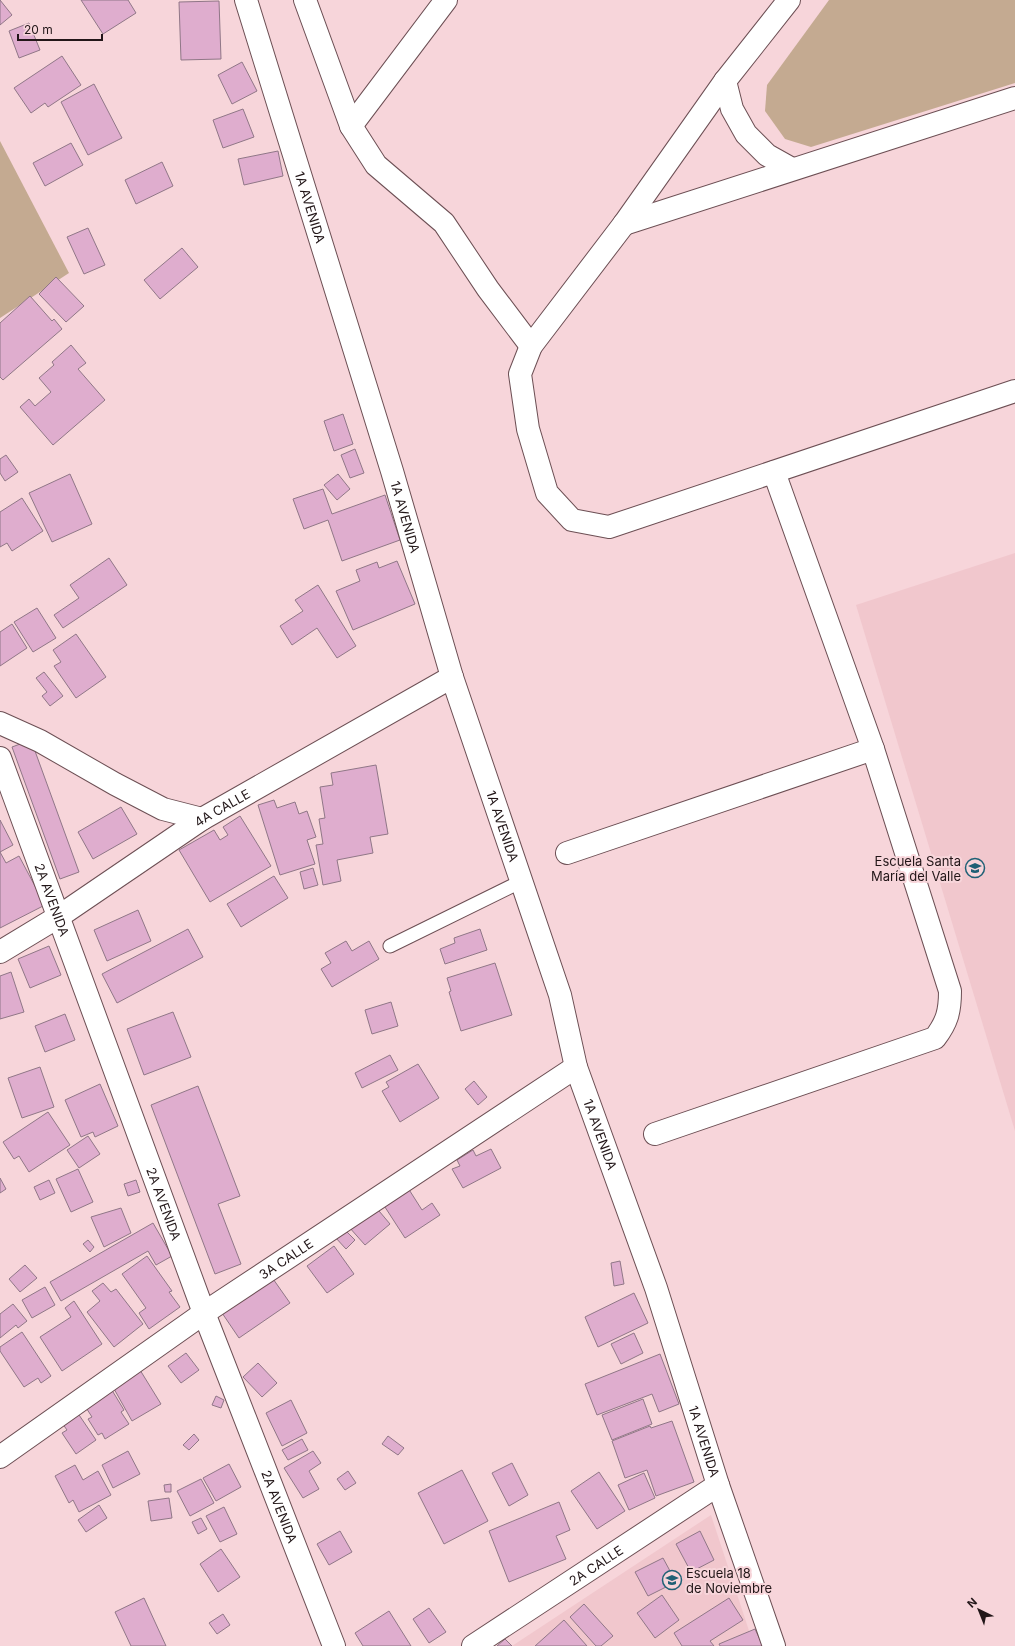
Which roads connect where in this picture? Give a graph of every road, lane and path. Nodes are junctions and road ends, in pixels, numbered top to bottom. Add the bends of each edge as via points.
1 (246, 0) edge
2 (305, 0) edge
3 (446, 0) edge
4 (789, 0) edge
5 (725, 81) junction
6 (1015, 98) edge
7 (351, 126) junction
8 (792, 169) junction
9 (624, 224) junction
10 (531, 346) junction
11 (1015, 391) edge
12 (774, 472) junction
13 (452, 677) junction
14 (0, 723) edge
15 (873, 749) junction
16 (0, 758) edge
17 (202, 819) junction
18 (567, 853) dead end
19 (522, 881) junction
20 (58, 917) junction
21 (390, 946) dead end
22 (0, 952) edge
23 (576, 1067) junction
24 (655, 1134) dead end
25 (204, 1313) junction
26 (0, 1457) edge
27 (718, 1485) junction
28 (334, 1646) edge
29 (473, 1646) edge
30 (774, 1646) edge

1 - 13 street, 1A AVENIDA via 389,463
2 - 7 street
3 - 7 street
4 - 5 street
5 - 8 street via 732,109 746,134 767,155
5 - 9 street
6 - 8 street
7 - 10 street via 376,166 444,223 488,289
8 - 9 street
9 - 10 street
10 - 12 street via 520,374 528,429 546,493 572,520 608,527
11 - 12 street
12 - 15 street
13 - 17 street, 4A CALLE
13 - 19 street, 1A AVENIDA
14 - 17 street via 40,741 163,809
15 - 18 street
15 - 24 street via 950,991 950,1008 945,1024 935,1038
16 - 20 street, 2A AVENIDA
17 - 20 street, 4A CALLE
19 - 21 lane
19 - 23 street, 1A AVENIDA via 560,995
20 - 22 street, 4A CALLE
20 - 25 street, 2A AVENIDA
23 - 25 street, 3A CALLE
23 - 27 street, 1A AVENIDA via 656,1288
25 - 26 street, 3A CALLE
25 - 28 street, 2A AVENIDA
27 - 29 street, 2A CALLE
27 - 30 street, 1A AVENIDA

